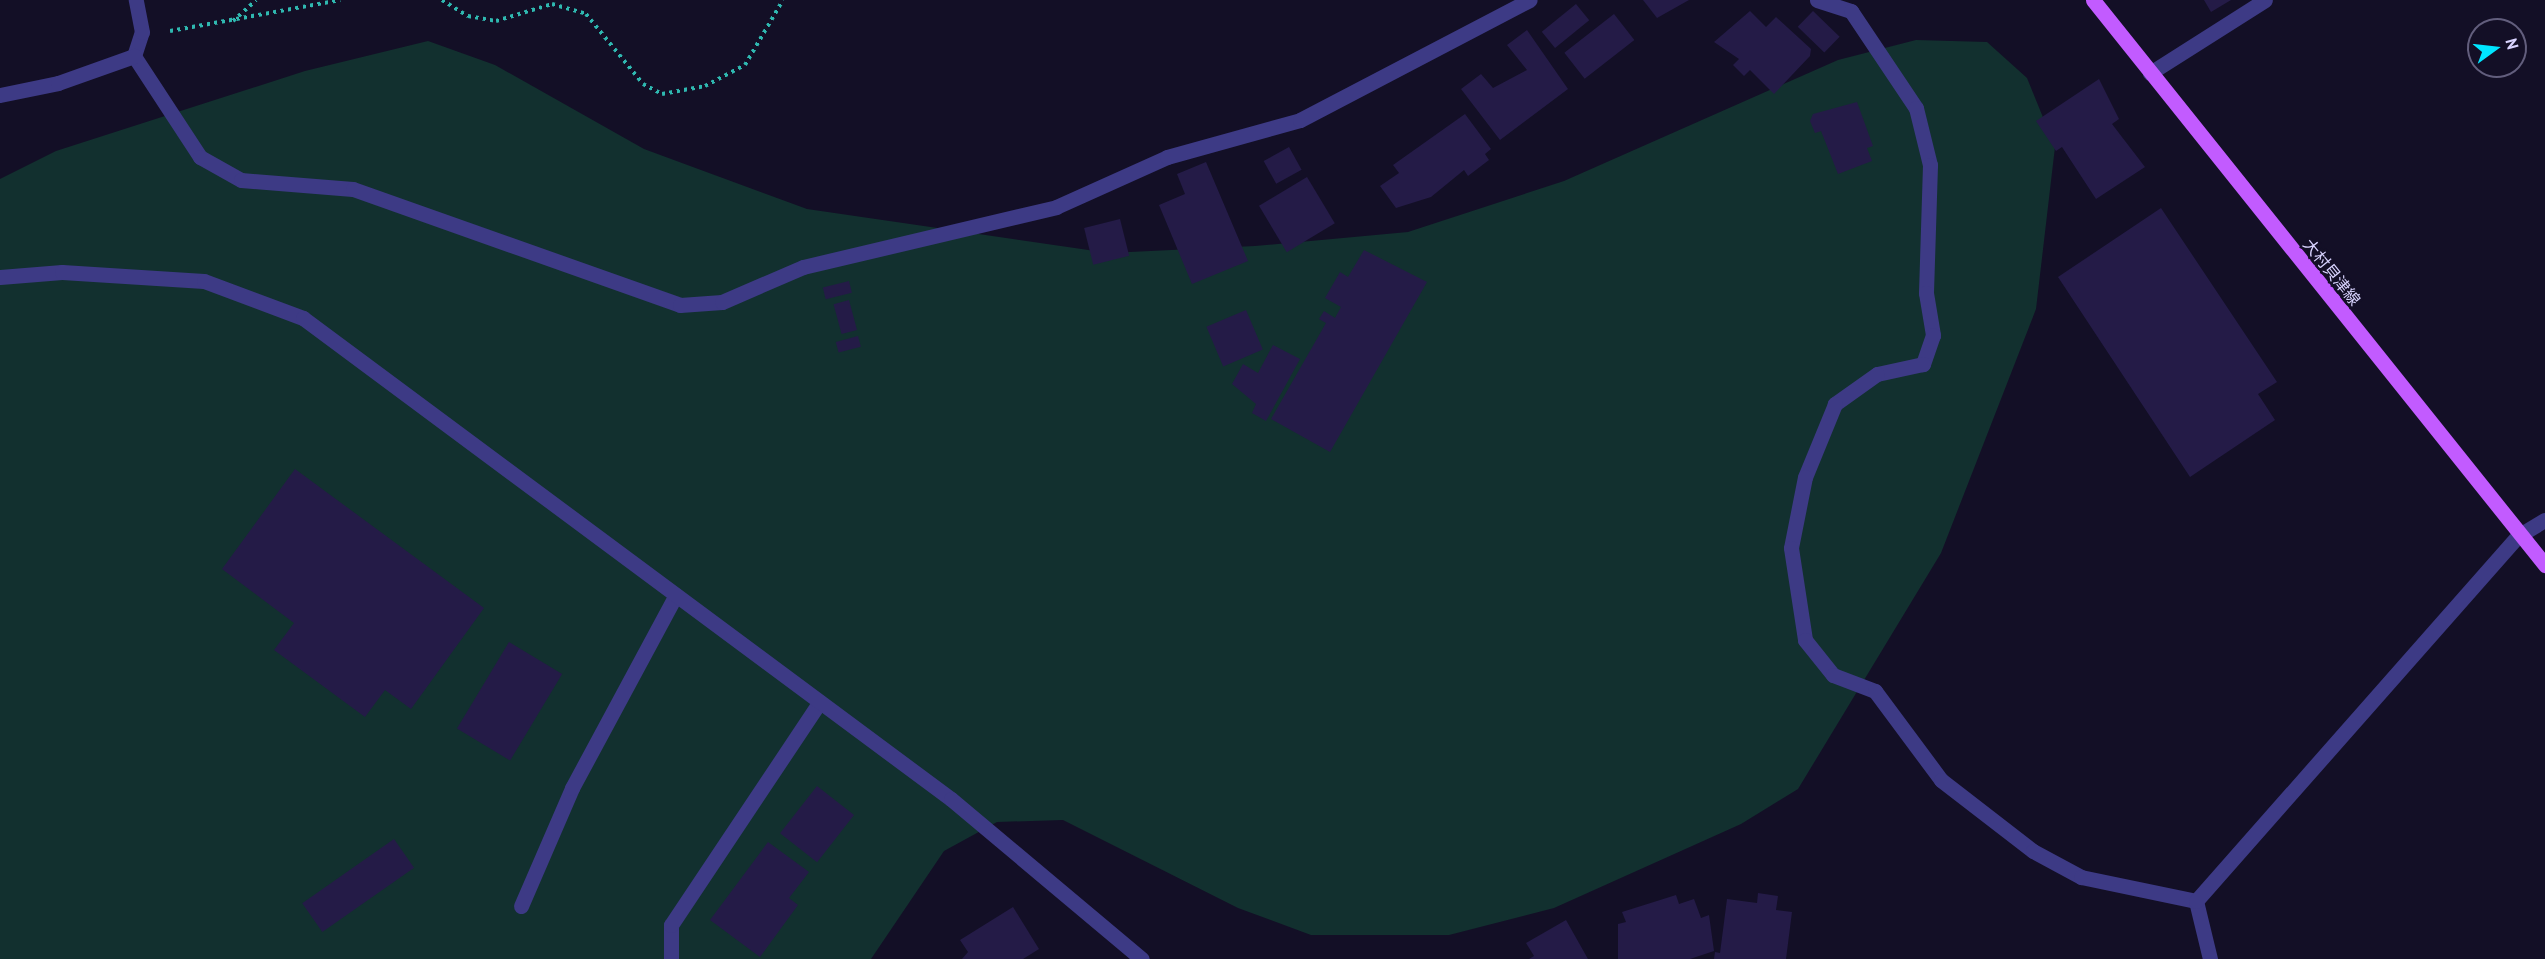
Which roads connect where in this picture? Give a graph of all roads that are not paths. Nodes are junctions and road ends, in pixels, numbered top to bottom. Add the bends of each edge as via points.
1 (136, 0) edge
2 (1530, 0) edge
3 (1817, 0) edge
4 (2093, 0) edge
5 (2265, 0) edge
6 (134, 56) junction
7 (2150, 74) junction
8 (0, 95) edge
9 (0, 277) edge
10 (2545, 520) edge
11 (2518, 536) junction
12 (2545, 565) edge
13 (676, 595) junction
14 (820, 702) junction
15 (2196, 901) junction
16 (521, 906) dead end
17 (671, 959) edge
18 (1142, 959) edge
19 (2210, 959) edge

1 - 6 street via 142,32
2 - 6 street via 1300,120 1167,157 1056,207 803,267 723,302 680,305 353,189 241,180 200,157
3 - 15 street via 1851,11 1916,108 1930,165 1926,293 1933,335 1923,364 1877,374 1835,404 1805,477 1791,548 1805,640 1833,675 1875,691 1941,780 2033,851 2081,877
4 - 7 main road, 大村貝津線
5 - 7 street
6 - 8 street via 58,83
7 - 11 main road, 大村貝津線
9 - 13 street via 62,272 204,281 303,318
10 - 11 street
11 - 12 main road, 大村貝津線
11 - 15 street
13 - 14 street
13 - 16 street via 572,788
14 - 17 street via 671,925
14 - 18 street via 951,799
15 - 19 street

